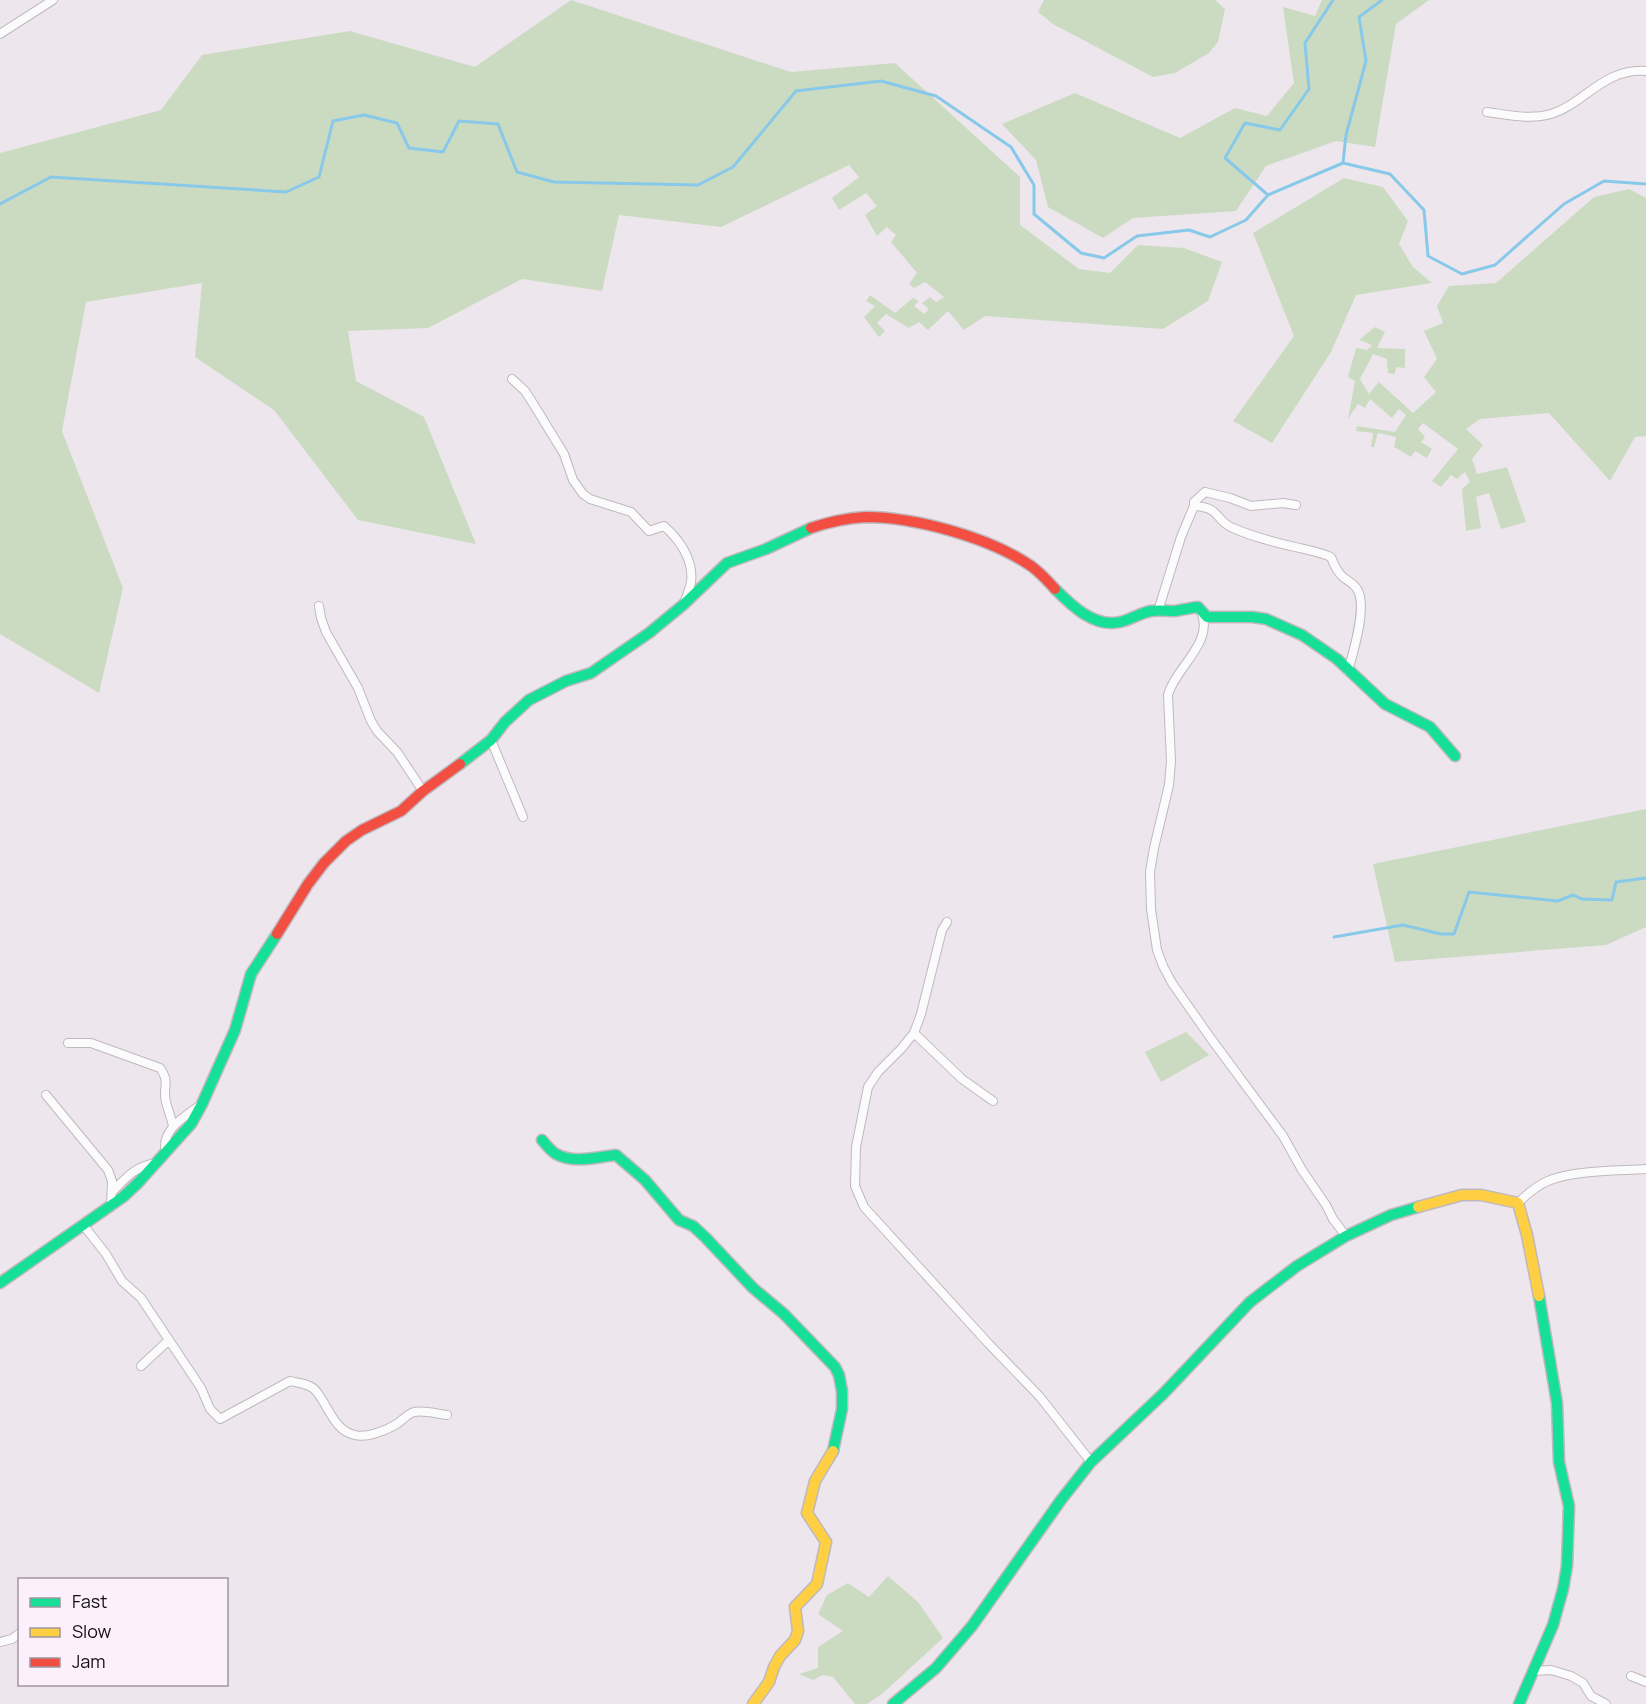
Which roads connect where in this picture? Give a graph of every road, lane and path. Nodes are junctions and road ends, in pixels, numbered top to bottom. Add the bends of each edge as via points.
1 (53, 0) edge
2 (0, 34) edge
3 (1646, 71) edge
4 (1487, 112) dead end
5 (512, 379) dead end
6 (1296, 505) dead end
7 (1194, 506) junction
8 (683, 605) junction
9 (319, 606) dead end
10 (1198, 607) junction
11 (1158, 611) junction
12 (1348, 671) junction
13 (491, 740) junction
14 (1455, 756) dead end
15 (423, 791) junction
16 (523, 817) dead end
17 (947, 922) dead end
18 (914, 1033) junction
19 (68, 1043) dead end
20 (46, 1095) dead end
21 (993, 1101) dead end
22 (202, 1104) junction
23 (173, 1126) junction
24 (542, 1140) dead end
25 (166, 1152) junction
26 (156, 1163) junction
27 (1646, 1169) edge
28 (112, 1192) junction
29 (1518, 1203) junction
30 (111, 1206) junction
31 (84, 1226) junction
32 (1346, 1236) junction
33 (0, 1283) edge
34 (169, 1340) junction
35 (141, 1366) dead end
36 (447, 1415) dead end
37 (1091, 1462) junction
38 (18, 1634) edge
39 (0, 1642) edge
40 (1533, 1671) junction
41 (1631, 1676) dead end
42 (1646, 1682) edge
43 (753, 1704) edge
44 (893, 1704) edge
45 (1519, 1704) edge
46 (1606, 1704) edge

1 - 2 street
3 - 4 street via 1635,70 1606,80 1552,113 1529,117
5 - 8 street via 525,391 564,454 573,480 583,494 631,512 648,531 664,526 675,535 691,571
6 - 7 street via 1251,506 1204,492
7 - 11 street
7 - 12 street via 1216,512 1227,525 1247,534 1331,557 1361,597 1358,632
8 - 11 street via 734,559 756,554 816,526 874,517 954,532 1017,557 1031,565 1072,605 1097,620 1115,624 1147,611
8 - 13 street via 591,673 529,700
9 - 15 street via 326,632 358,688 371,721
10 - 11 street
10 - 12 street via 1207,617 1252,617 1279,624 1302,635
10 - 32 street via 1204,632 1168,696 1172,747 1169,785 1150,872 1157,950 1172,983 1283,1136
12 - 14 street via 1384,704 1430,727
13 - 15 street
13 - 16 street
15 - 22 street via 401,811 346,842 308,884 252,974 235,1030
17 - 18 street
18 - 21 street via 962,1079
18 - 37 street via 868,1088 856,1147 855,1186 864,1207 1040,1397
19 - 23 street via 91,1043 160,1068 166,1077 165,1100
20 - 28 street via 108,1170
22 - 23 street
22 - 25 street via 191,1125
23 - 25 street via 164,1145
24 - 43 street via 556,1154 570,1158 616,1155 645,1180 679,1220 693,1226 784,1314 839,1375 842,1409 834,1449 815,1481 807,1513 826,1542 817,1584 795,1607 795,1640 780,1656 769,1682
25 - 26 street
26 - 28 street via 135,1170
26 - 30 street
27 - 29 street via 1551,1179
28 - 30 street
29 - 32 street via 1462,1195 1391,1215
29 - 40 street via 1547,1337 1557,1403 1559,1462 1569,1506 1563,1589
30 - 31 street
31 - 33 street
31 - 34 street
32 - 37 street via 1251,1302
34 - 35 street
34 - 36 street via 220,1419 290,1381 316,1391 337,1424 352,1435 388,1429 414,1412
37 - 44 street via 972,1626 936,1668
38 - 39 street
40 - 45 street
40 - 46 street via 1551,1670 1571,1676 1583,1683 1591,1696
41 - 42 street

